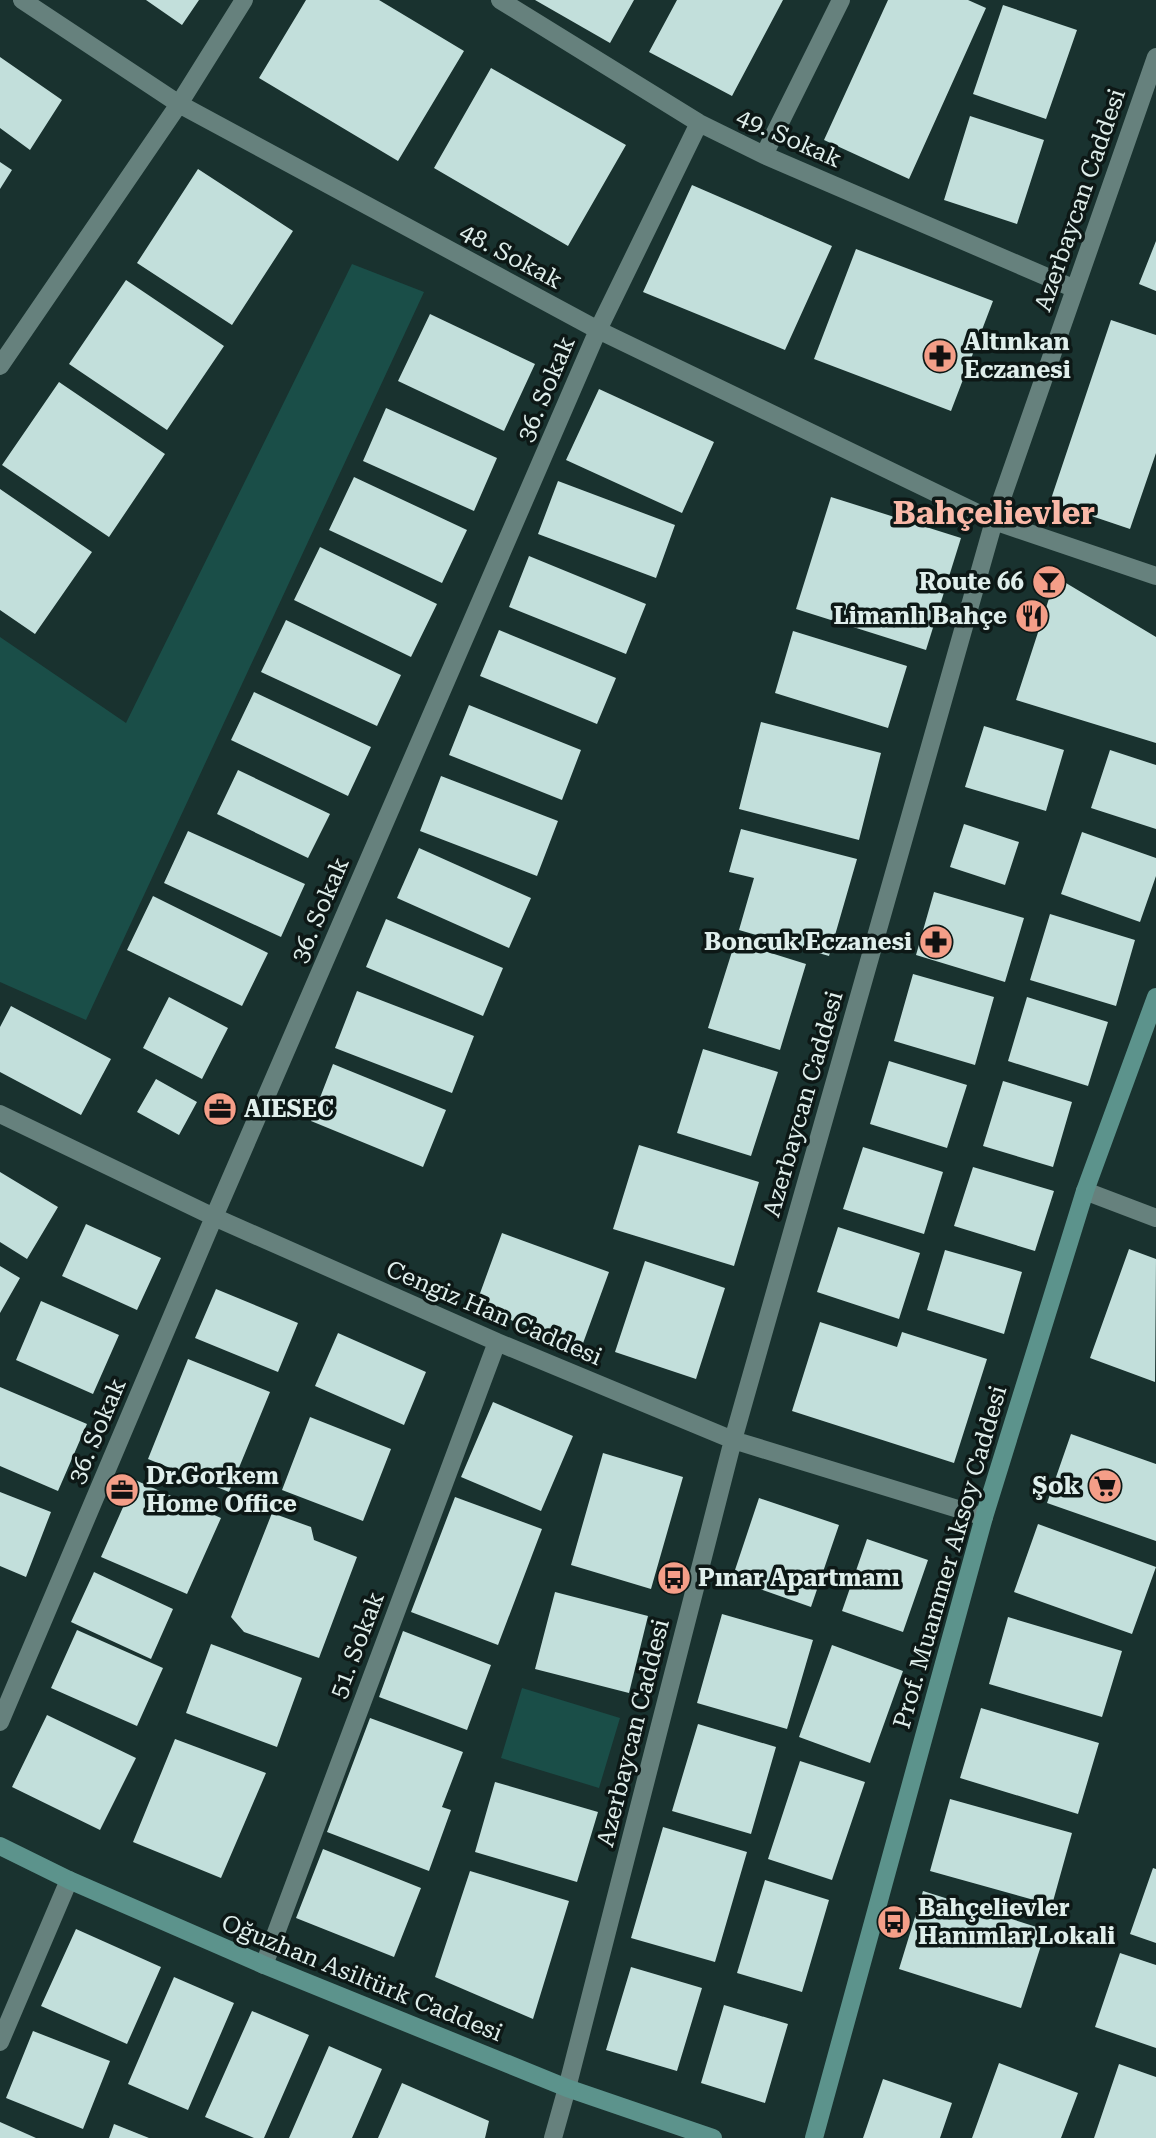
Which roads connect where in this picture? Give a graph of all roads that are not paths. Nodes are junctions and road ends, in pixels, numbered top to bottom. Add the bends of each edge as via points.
1 (22, 0) edge
2 (244, 0) edge
3 (500, 0) edge
4 (841, 0) edge
5 (1156, 57) edge
6 (179, 104) junction
7 (699, 123) junction
8 (764, 155) junction
9 (1075, 289) junction
10 (598, 330) junction
11 (0, 366) edge
12 (994, 521) junction
13 (1156, 576) edge
14 (1156, 997) edge
15 (0, 1114) edge
16 (1085, 1191) junction
17 (214, 1217) junction
18 (1156, 1218) edge
19 (497, 1342) junction
20 (733, 1440) junction
21 (984, 1517) junction
22 (0, 1722) edge
23 (0, 1846) edge
24 (69, 1880) junction
25 (264, 1965) junction
26 (0, 2042) edge
27 (567, 2088) junction
28 (552, 2138) edge
29 (713, 2138) edge
30 (814, 2138) edge

1 - 6 street, 48. Sokak
2 - 6 street
3 - 7 street, 49. Sokak
4 - 8 street
5 - 9 street, Azerbaycan Caddesi
6 - 10 street, 48. Sokak
6 - 11 street
7 - 8 street, 49. Sokak
7 - 10 street, 36. Sokak
8 - 9 street, 49. Sokak
9 - 12 street, Azerbaycan Caddesi
10 - 12 street, 48. Sokak
10 - 17 street, 36. Sokak
12 - 13 street, 48. Sokak
12 - 20 street, Azerbaycan Caddesi
14 - 16 street, Prof. Muammer Aksoy Caddesi
15 - 17 street, Cengiz Han Caddesi
16 - 18 street
16 - 21 street, Prof. Muammer Aksoy Caddesi
17 - 19 street, Cengiz Han Caddesi
17 - 22 street, 36. Sokak
19 - 20 street, Cengiz Han Caddesi
19 - 25 street, 51. Sokak
20 - 21 street, Cengiz Han Caddesi
20 - 27 street, Azerbaycan Caddesi
21 - 30 street, Prof. Muammer Aksoy Caddesi
23 - 24 street, Oğuzhan Asiltürk Caddesi
24 - 25 street, Oğuzhan Asiltürk Caddesi
24 - 26 street
25 - 27 street, Oğuzhan Asiltürk Caddesi
27 - 28 street, Azerbaycan Caddesi
27 - 29 street, Oğuzhan Asiltürk Caddesi

